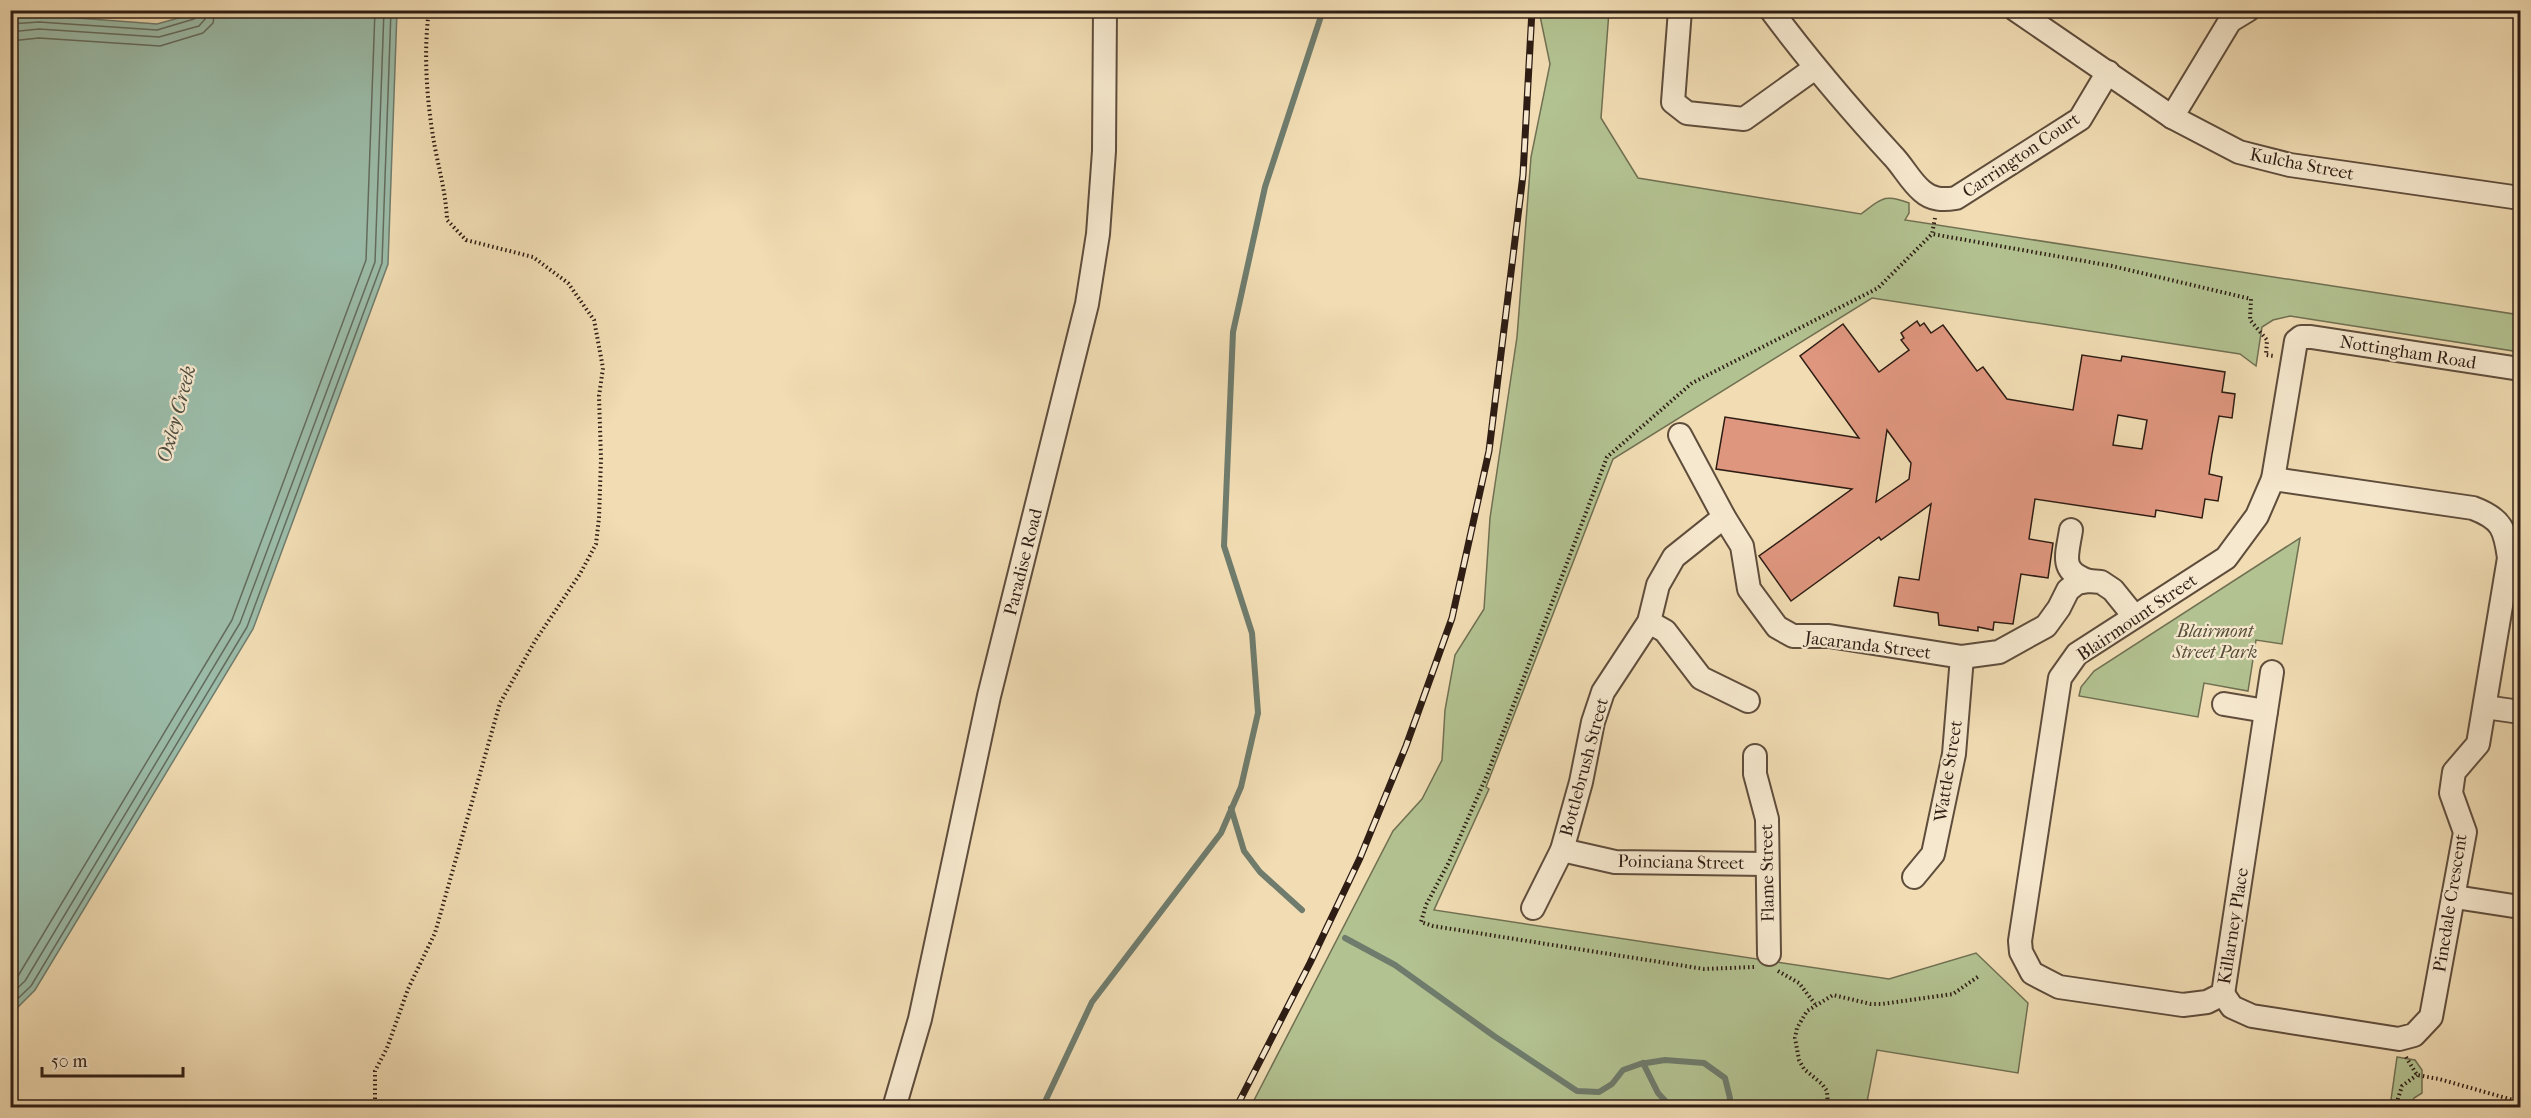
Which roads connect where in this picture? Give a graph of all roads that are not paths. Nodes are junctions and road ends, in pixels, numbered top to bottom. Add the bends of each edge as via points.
1 (1105, 10) edge
2 (1680, 10) edge
3 (1771, 10) edge
4 (2016, 10) edge
5 (2248, 10) edge
6 (1815, 68) junction
7 (2108, 72) junction
8 (2172, 117) junction
9 (2520, 198) edge
10 (2295, 350) joint
11 (2520, 369) edge
12 (1680, 435) dead end
13 (2272, 478) junction
14 (1724, 517) junction
15 (2513, 527) edge
16 (2070, 530) dead end
17 (2089, 580) junction
18 (2134, 616) junction
19 (1649, 621) junction
20 (1962, 657) junction
21 (2272, 672) dead end
22 (1748, 701) dead end
23 (2224, 704) dead end
24 (2485, 707) junction
25 (2266, 711) junction
26 (2520, 712) edge
27 (1755, 756) dead end
28 (1562, 850) junction
29 (1766, 864) junction
30 (1914, 877) dead end
31 (2454, 897) junction
32 (2520, 907) edge
33 (1533, 908) dead end
34 (2021, 952) joint
35 (1769, 954) dead end
36 (2223, 993) junction
37 (894, 1107) edge

1 - 37 street, Paradise Road via 1104,151 1098,234 1087,304 989,696 920,1020
2 - 6 street via 1673,102 1686,113 1744,119
3 - 6 street, Carrington Court
4 - 7 street, Kulcha Street
5 - 8 street via 2230,21
6 - 7 street, Carrington Court via 1922,192 1939,200 1956,198 2080,119
7 - 8 street, Kulcha Street
8 - 9 street, Kulcha Street via 2239,152 2290,165
10 - 11 street, Nottingham Road via 2301,338 2311,338
10 - 13 street, Blairmount Street
12 - 14 street, Jacaranda Street
13 - 15 street, Pinedale Crescent via 2474,508
13 - 18 street, Blairmount Street via 2258,516 2226,558
14 - 19 street, Bottlebrush Street via 1674,557 1658,585
14 - 20 street, Jacaranda Street via 1742,546 1749,589 1777,627 1793,636 1829,636
15 - 24 street, Pinedale Crescent
16 - 17 street via 2066,560 2069,570
17 - 18 street via 2113,590
17 - 20 street, Jacaranda Street via 2068,590 2046,626 1999,652
18 - 34 street, Blairmount Street via 2077,654 2060,678
19 - 22 street via 1665,631 1701,678
19 - 28 street, Bottlebrush Street via 1603,692
20 - 30 street, Wattle Street via 1954,754 1933,854
21 - 25 street, Killarney Place
23 - 25 street
24 - 26 street
24 - 31 street, Pinedale Crescent via 2478,744 2454,772 2451,793 2465,832
25 - 36 street, Killarney Place
27 - 29 street, Flame Street via 1755,774 1767,819
28 - 29 street, Poinciana Street via 1615,862
28 - 33 street, Bottlebrush Street
29 - 35 street, Flame Street
31 - 32 street
31 - 36 street, Pinedale Crescent via 2431,1017 2414,1035 2399,1039 2252,1016 2232,1007
34 - 36 street, Killarney Place via 2032,974 2059,987 2183,1005 2207,1002

